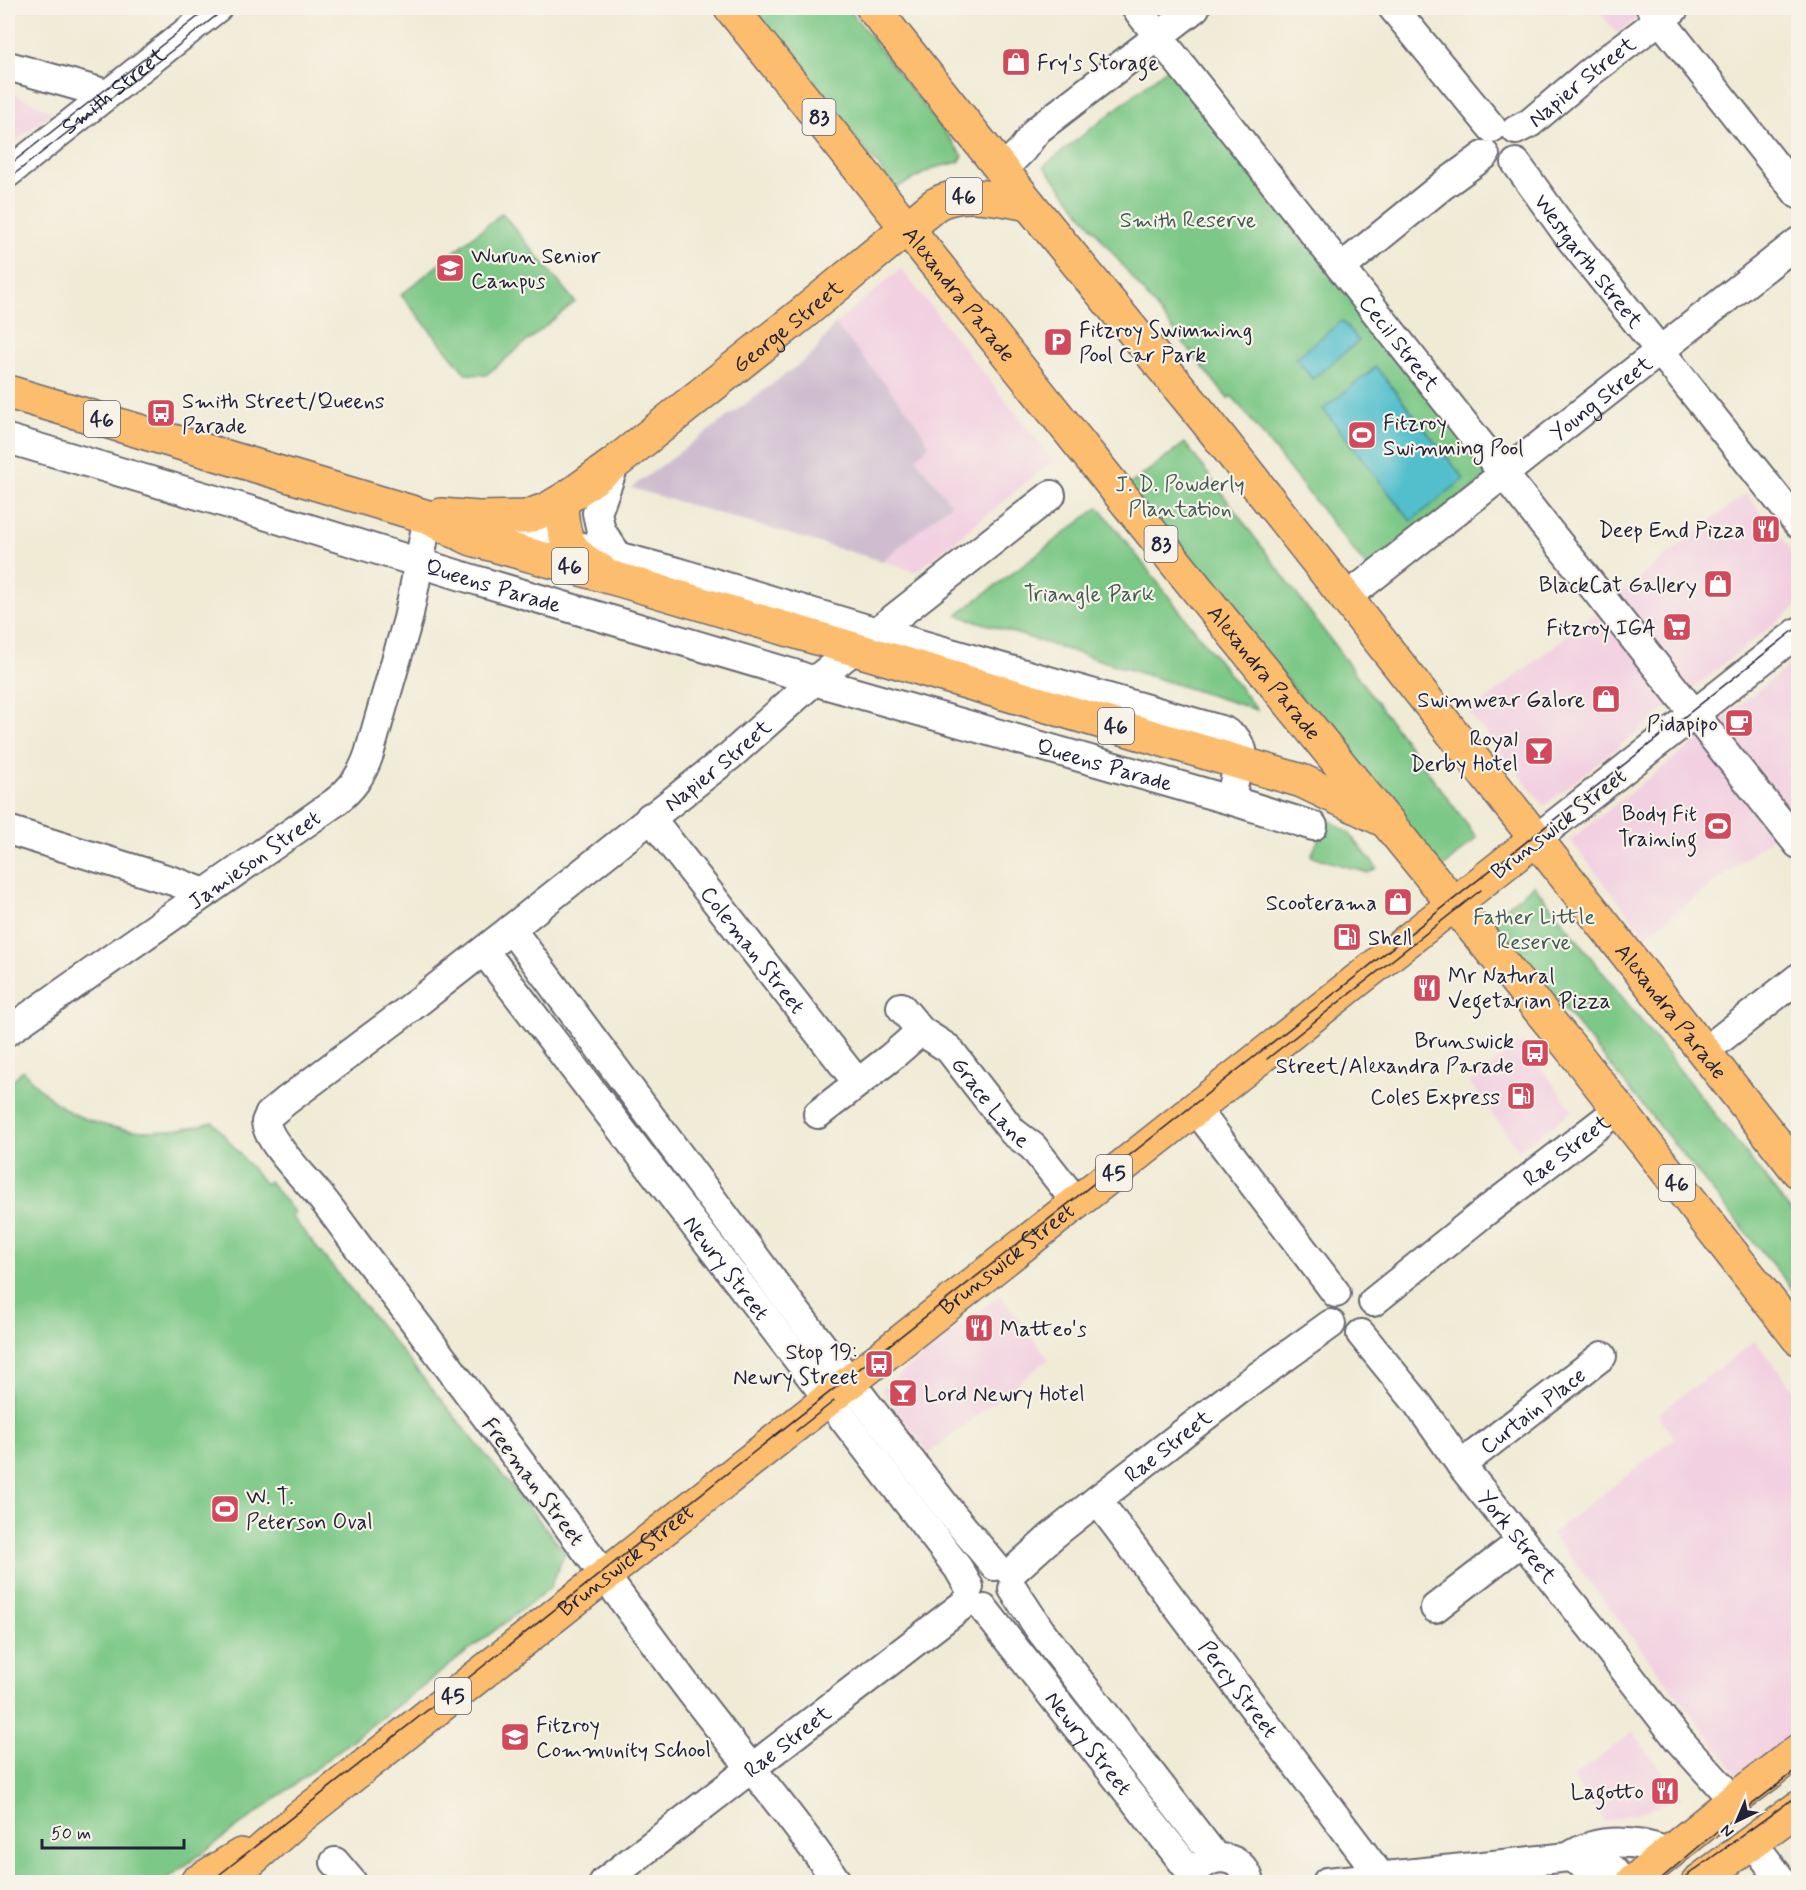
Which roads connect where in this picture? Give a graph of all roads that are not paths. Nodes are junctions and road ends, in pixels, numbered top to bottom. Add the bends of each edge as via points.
1 (731, 8) edge
2 (873, 8) edge
3 (1136, 8) edge
4 (1195, 8) edge
5 (1393, 8) edge
6 (207, 11) edge
7 (1663, 11) edge
8 (1159, 37) junction
9 (8, 66) edge
10 (107, 94) junction
11 (1498, 138) junction
12 (1002, 170) junction
13 (8, 173) edge
14 (1798, 194) edge
15 (1029, 204) junction
16 (908, 227) junction
17 (1798, 242) edge
18 (1341, 268) junction
19 (1659, 350) junction
20 (8, 392) edge
21 (8, 439) edge
22 (615, 463) junction
23 (1503, 473) junction
24 (1051, 495) dead end
25 (561, 502) junction
26 (428, 516) junction
27 (1798, 524) edge
28 (464, 526) junction
29 (568, 543) junction
30 (428, 566) junction
31 (619, 568) junction
32 (1346, 598) junction
33 (1798, 632) edge
34 (866, 641) junction
35 (995, 679) junction
36 (814, 681) junction
37 (1695, 714) junction
38 (981, 729) junction
39 (1240, 762) junction
40 (1230, 800) junction
41 (650, 817) junction
42 (1388, 822) junction
43 (1313, 826) dead end
44 (8, 830) edge
45 (1536, 839) junction
46 (1798, 844) edge
47 (205, 893) junction
48 (1455, 904) junction
49 (511, 929) junction
50 (484, 951) junction
51 (1798, 978) edge
52 (902, 1007) dead end
53 (921, 1031) junction
54 (8, 1032) edge
55 (1704, 1052) junction
56 (857, 1082) junction
57 (1196, 1109) junction
58 (1619, 1109) junction
59 (818, 1114) dead end
60 (274, 1124) joint
61 (1798, 1170) edge
62 (1077, 1203) junction
63 (1336, 1293) junction
64 (1373, 1302) junction
65 (1330, 1324) junction
66 (1361, 1334) junction
67 (1798, 1338) edge
68 (1602, 1356) dead end
69 (840, 1390) junction
70 (1461, 1465) junction
71 (1097, 1500) junction
72 (1522, 1541) junction
73 (606, 1575) junction
74 (1006, 1576) junction
75 (974, 1599) junction
76 (1435, 1608) dead end
77 (1678, 1738) junction
78 (1798, 1751) edge
79 (752, 1768) junction
80 (1740, 1795) junction
81 (1798, 1808) edge
82 (1714, 1816) junction
83 (300, 1817) junction
84 (1753, 1843) junction
85 (1615, 1844) junction
86 (1669, 1852) junction
87 (1569, 1857) junction
88 (1216, 1858) junction
89 (1381, 1877) junction
90 (1193, 1879) edge
91 (197, 1882) edge
92 (226, 1882) edge
93 (604, 1882) edge
94 (837, 1882) edge
95 (1251, 1882) edge
96 (1327, 1882) edge
97 (1623, 1882) edge
98 (1698, 1882) edge
99 (1784, 1882) edge

1 - 16 main road, Alexandra Parade / 83
2 - 12 main road, Alexandra Parade
3 - 8 street, Cecil Street
4 - 8 street
5 - 11 street
6 - 10 street, Smith Street
7 - 11 street, Napier Street via 1530,123
7 - 14 street
8 - 12 street via 1037,130
8 - 18 street, Cecil Street
9 - 10 street
10 - 13 street, Smith Street
11 - 18 street, Napier Street
11 - 19 street, Westgarth Street via 1493,164 1505,167 1516,163
12 - 15 main road, Alexandra Parade
15 - 16 main road, George Street / 46 via 984,196 954,198 936,204
15 - 32 main road, Alexandra Parade
16 - 22 main road, George Street / 46
16 - 42 main road, Alexandra Parade / 83
17 - 19 street, Young Street
18 - 23 street, Cecil Street
19 - 23 street, Young Street
19 - 27 street, Westgarth Street
20 - 26 main road, Queens Parade / 46
21 - 30 street, Queens Parade
22 - 25 main road, George Street / 46
22 - 31 street via 597,513
23 - 32 street, Young Street
23 - 37 street, Cecil Street
24 - 34 street, Napier Street
25 - 28 main road, 46 via 526,517
25 - 29 main road
26 - 28 main road, Queens Parade / 46
26 - 30 street, Jamieson Street
28 - 29 street, Queens Parade
28 - 30 street, Jamieson Street via 446,552
28 - 31 main road, Queens Parade / 46
29 - 31 main road via 587,563
30 - 36 street, Queens Parade
30 - 47 street, Jamieson Street via 408,619 364,769 355,784 334,803
31 - 34 main road, Queens Parade / 46
32 - 45 main road, Alexandra Parade
33 - 37 street, Brunswick Street / 45
34 - 35 main road, Queens Parade / 46
34 - 36 street, Napier Street
35 - 38 street
35 - 39 main road, Queens Parade / 46
36 - 38 street, Queens Parade
36 - 41 street, Napier Street via 731,755
37 - 45 street, Brunswick Street / 45
37 - 46 street, Cecil Street
38 - 40 street, Queens Parade
39 - 40 street
39 - 42 main road, Queens Parade / 46 via 1302,781
40 - 43 street, Queens Parade
41 - 49 street, Napier Street
41 - 56 street, Coleman Street
42 - 48 main road, Alexandra Parade / 46
44 - 47 street
45 - 48 main road, Brunswick Street / 45
45 - 55 main road, Alexandra Parade
47 - 54 street, Jamieson Street
48 - 57 main road, Brunswick Street / 45
48 - 58 main road, Alexandra Parade / 46
49 - 50 street, Napier Street
49 - 69 street, Newry Street
50 - 60 street, Napier Street via 281,1105 269,1115
50 - 69 street, Newry Street
51 - 55 street
52 - 53 street, Grace Lane
53 - 56 street
53 - 62 street, Grace Lane via 949,1049 1013,1132 1033,1147
55 - 61 main road, Alexandra Parade
56 - 59 street
57 - 62 main road, Brunswick Street / 45
57 - 63 street
58 - 64 street, Rae Street
58 - 67 main road, Alexandra Parade / 46
60 - 73 street, Freeman Street via 266,1128 272,1138
62 - 69 main road, Brunswick Street / 45
63 - 64 street via 1354,1288
63 - 65 street via 1328,1306
64 - 66 street via 1373,1322
65 - 66 street via 1343,1334
65 - 71 street, Rae Street
66 - 70 street, York Street
68 - 70 street, Curtain Place
69 - 73 main road, Brunswick Street / 45
69 - 74 street, Newry Street
69 - 75 street, Newry Street via 958,1568
70 - 72 street, York Street
71 - 74 street, Rae Street
71 - 89 street, Percy Street
72 - 76 street
72 - 77 street, York Street
73 - 79 street, Freeman Street
73 - 83 main road, Brunswick Street / 45
74 - 75 street, Rae Street via 983,1570
74 - 88 street, Newry Street via 1040,1630
75 - 79 street, Rae Street
75 - 90 street, Newry Street
77 - 80 street, York Street via 1725,1791
77 - 82 street, York Street
78 - 80 main road
79 - 93 street, Rae Street
79 - 94 street, Freeman Street
80 - 82 main road
81 - 84 main road
82 - 86 main road
83 - 91 main road, Brunswick Street / 45
83 - 92 main road, Brunswick Street / 45
84 - 98 main road
84 - 99 street
85 - 86 street via 1636,1843
85 - 87 street via 1580,1849
85 - 97 street
86 - 97 main road
87 - 89 street
87 - 97 street via 1584,1865 1611,1868
88 - 90 street via 1199,1868
88 - 95 street via 1241,1865
89 - 96 street

